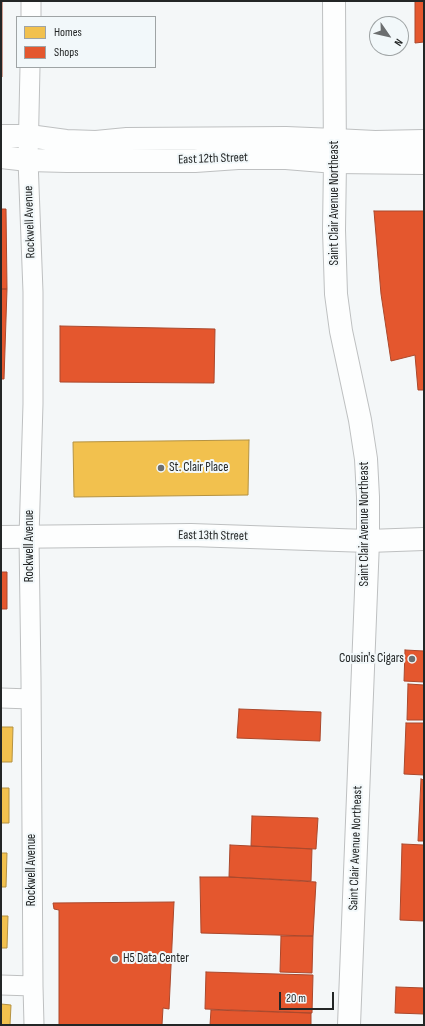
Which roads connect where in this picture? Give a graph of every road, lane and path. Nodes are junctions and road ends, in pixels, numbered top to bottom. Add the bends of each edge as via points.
1 (31, 1) edge
2 (334, 1) edge
3 (31, 16) edge
4 (30, 68) edge
5 (1, 136) edge
6 (29, 136) junction
7 (335, 140) junction
8 (424, 142) edge
9 (1, 157) edge
10 (28, 160) junction
11 (335, 162) junction
12 (424, 163) edge
13 (1, 537) edge
14 (29, 537) junction
15 (424, 539) edge
16 (368, 541) junction
17 (1, 698) edge
18 (31, 699) junction
19 (1, 985) edge
20 (33, 986) junction
21 (34, 1025) edge
22 (349, 1025) edge

1 - 3 street
2 - 7 main road, Saint Clair Avenue Northeast
4 - 6 street, Rockwell Avenue
5 - 6 main road, East 12th Street
6 - 7 main road, East 12th Street via 96,142 128,139
6 - 10 street, Rockwell Avenue
7 - 8 main road, East 12th Street
7 - 11 main road, Saint Clair Avenue Northeast
9 - 10 main road, East 12th Street
10 - 11 main road, East 12th Street via 194,161 286,158
10 - 14 street, Rockwell Avenue via 33,292
11 - 12 main road, East 12th Street
11 - 16 main road, Saint Clair Avenue Northeast via 336,294 366,459
13 - 14 main road, East 13th Street
14 - 16 main road, East 13th Street via 191,535
14 - 18 street, Rockwell Avenue
15 - 16 main road, East 13th Street
16 - 22 main road, Saint Clair Avenue Northeast
17 - 18 street
18 - 20 street, Rockwell Avenue
19 - 20 street
20 - 21 street, Rockwell Avenue

